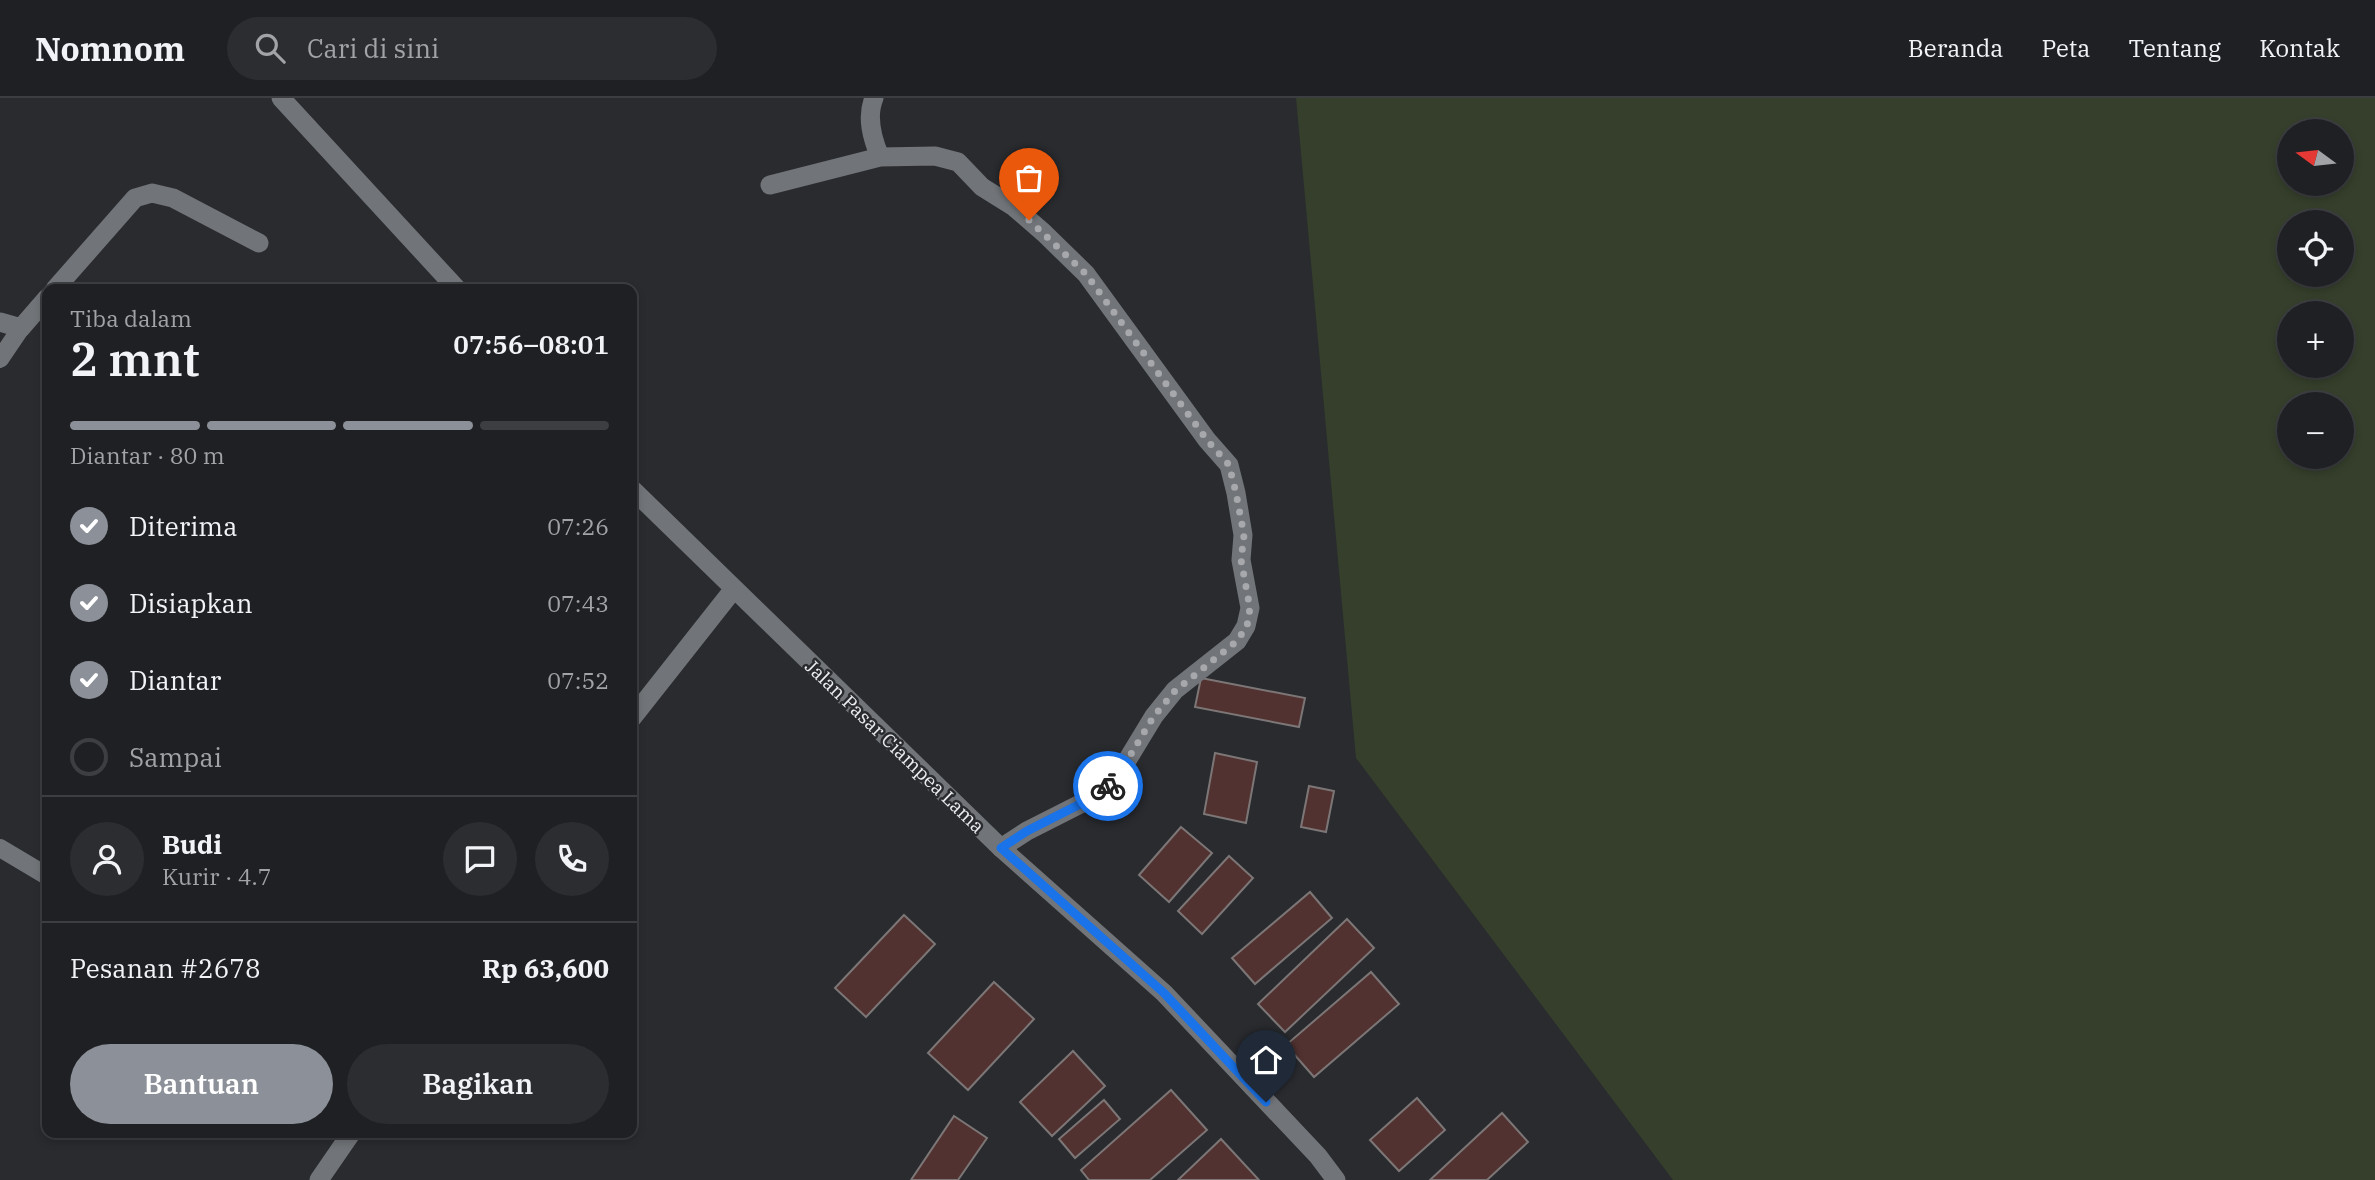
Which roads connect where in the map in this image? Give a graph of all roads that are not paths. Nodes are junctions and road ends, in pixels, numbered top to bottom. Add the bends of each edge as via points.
1 (281, 98) edge
2 (874, 98) edge
3 (880, 157) junction
4 (770, 185) dead end
5 (259, 243) dead end
6 (59, 284) edge
7 (452, 284) edge
8 (42, 304) edge
9 (0, 322) edge
10 (21, 328) junction
11 (0, 359) edge
12 (637, 494) edge
13 (733, 590) junction
14 (637, 712) edge
15 (0, 848) edge
16 (1001, 848) junction
17 (42, 873) edge
18 (348, 1138) edge
19 (319, 1180) edge
20 (1336, 1180) edge

1 - 7 street
2 - 3 street via 872,139
3 - 4 street
3 - 16 street via 934,156 958,162 1086,274 1229,465 1244,535 1241,560 1250,608 1247,626 1237,641 1175,691 1117,777 1100,794
5 - 6 street via 173,198 152,193 135,198
8 - 10 street
9 - 10 street
10 - 11 lane
12 - 13 street, Jalan Pasar Ciampea Lama
13 - 14 street
13 - 16 street, Jalan Pasar Ciampea Lama
15 - 17 lane
16 - 20 street, Jalan Pasar Ciampea Lama via 1164,993
18 - 19 street

